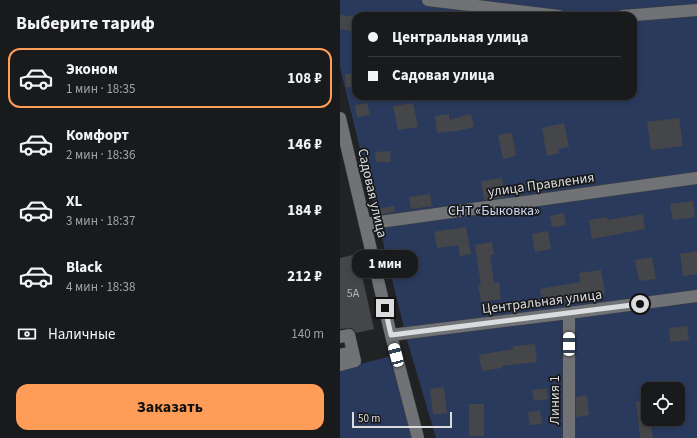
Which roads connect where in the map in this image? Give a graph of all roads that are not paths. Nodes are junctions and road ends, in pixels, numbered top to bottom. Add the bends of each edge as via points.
1 (428, 0) edge
2 (697, 10) edge
3 (527, 12) edge
4 (637, 15) edge
5 (340, 118) edge
6 (697, 178) edge
7 (365, 224) junction
8 (697, 296) edge
9 (569, 313) junction
10 (391, 335) junction
11 (340, 337) edge
12 (353, 352) junction
13 (340, 355) edge
14 (340, 365) edge
15 (418, 438) edge
16 (569, 438) edge

1 - 3 street
2 - 4 street
5 - 7 street, Садовая улица
6 - 7 street, улица Правления
7 - 10 street, Садовая улица
8 - 9 street, Центральная улица
9 - 10 street, Центральная улица
9 - 16 street, Линия 1
10 - 15 street, Садовая улица
11 - 12 street via 349,335
12 - 13 street
12 - 14 street via 356,361

